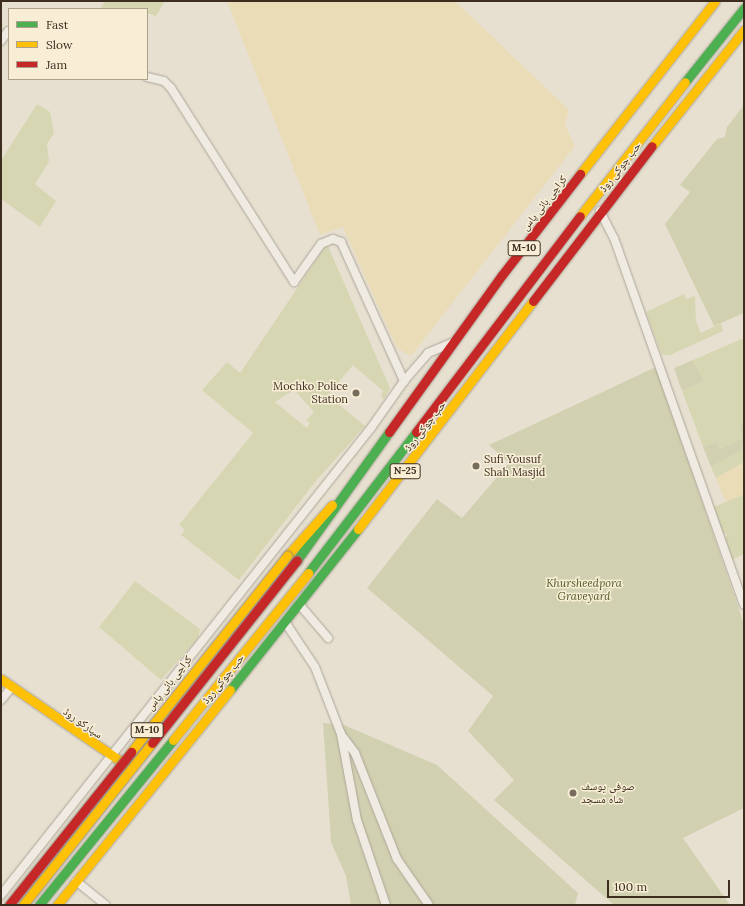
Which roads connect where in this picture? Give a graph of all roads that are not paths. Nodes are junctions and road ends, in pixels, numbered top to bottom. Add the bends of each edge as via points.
1 (715, 1) edge
2 (744, 8) edge
3 (1, 26) edge
4 (744, 30) edge
5 (8, 32) edge
6 (1, 41) edge
7 (148, 77) edge
8 (600, 211) junction
9 (456, 341) junction
10 (404, 381) junction
11 (338, 499) junction
12 (299, 604) junction
13 (744, 605) edge
14 (285, 622) junction
15 (328, 638) dead end
16 (1, 679) edge
17 (12, 687) junction
18 (1, 700) edge
19 (341, 734) junction
20 (112, 758) junction
21 (145, 776) junction
22 (153, 784) junction
23 (76, 881) junction
24 (1, 895) edge
25 (9, 905) edge
26 (23, 905) edge
27 (39, 905) edge
28 (56, 905) edge
29 (106, 905) edge
30 (386, 905) edge
31 (429, 905) edge

1 - 9 main road, کراچی بائی پاس / M-10 via 502,275
2 - 21 main road via 593,199 409,446
3 - 5 street
4 - 8 main road, حب چوکی روڈ / N-25
5 - 6 street
7 - 10 street via 164,81 171,88 294,282 321,244 333,239 341,242
8 - 12 main road, حب چوکی روڈ / N-25 via 436,431
8 - 13 street via 614,238
9 - 10 street via 428,353
9 - 11 main road, کراچی بائی پاس / M-10
10 - 20 street via 371,428
11 - 25 main road, کراچی بائی پاس / M-10, bridge via 318,518 287,556
11 - 26 main road, کراچی بائی پاس / M-10, bridge via 326,524
12 - 14 main road, حب چوکی روڈ / N-25
12 - 15 street
14 - 19 street via 315,667
14 - 22 main road, حب چوکی روڈ / N-25
16 - 17 main road, سپارکو روڈ
17 - 18 street
17 - 20 main road, سپارکو روڈ
19 - 30 street via 357,820
19 - 31 street via 355,753 397,859
20 - 21 main road, سپارکو روڈ
20 - 24 street
21 - 22 main road, سپارکو روڈ
21 - 27 main road
22 - 23 main road, حب چوکی روڈ / N-25
23 - 28 main road, حب چوکی روڈ / N-25
23 - 29 street

